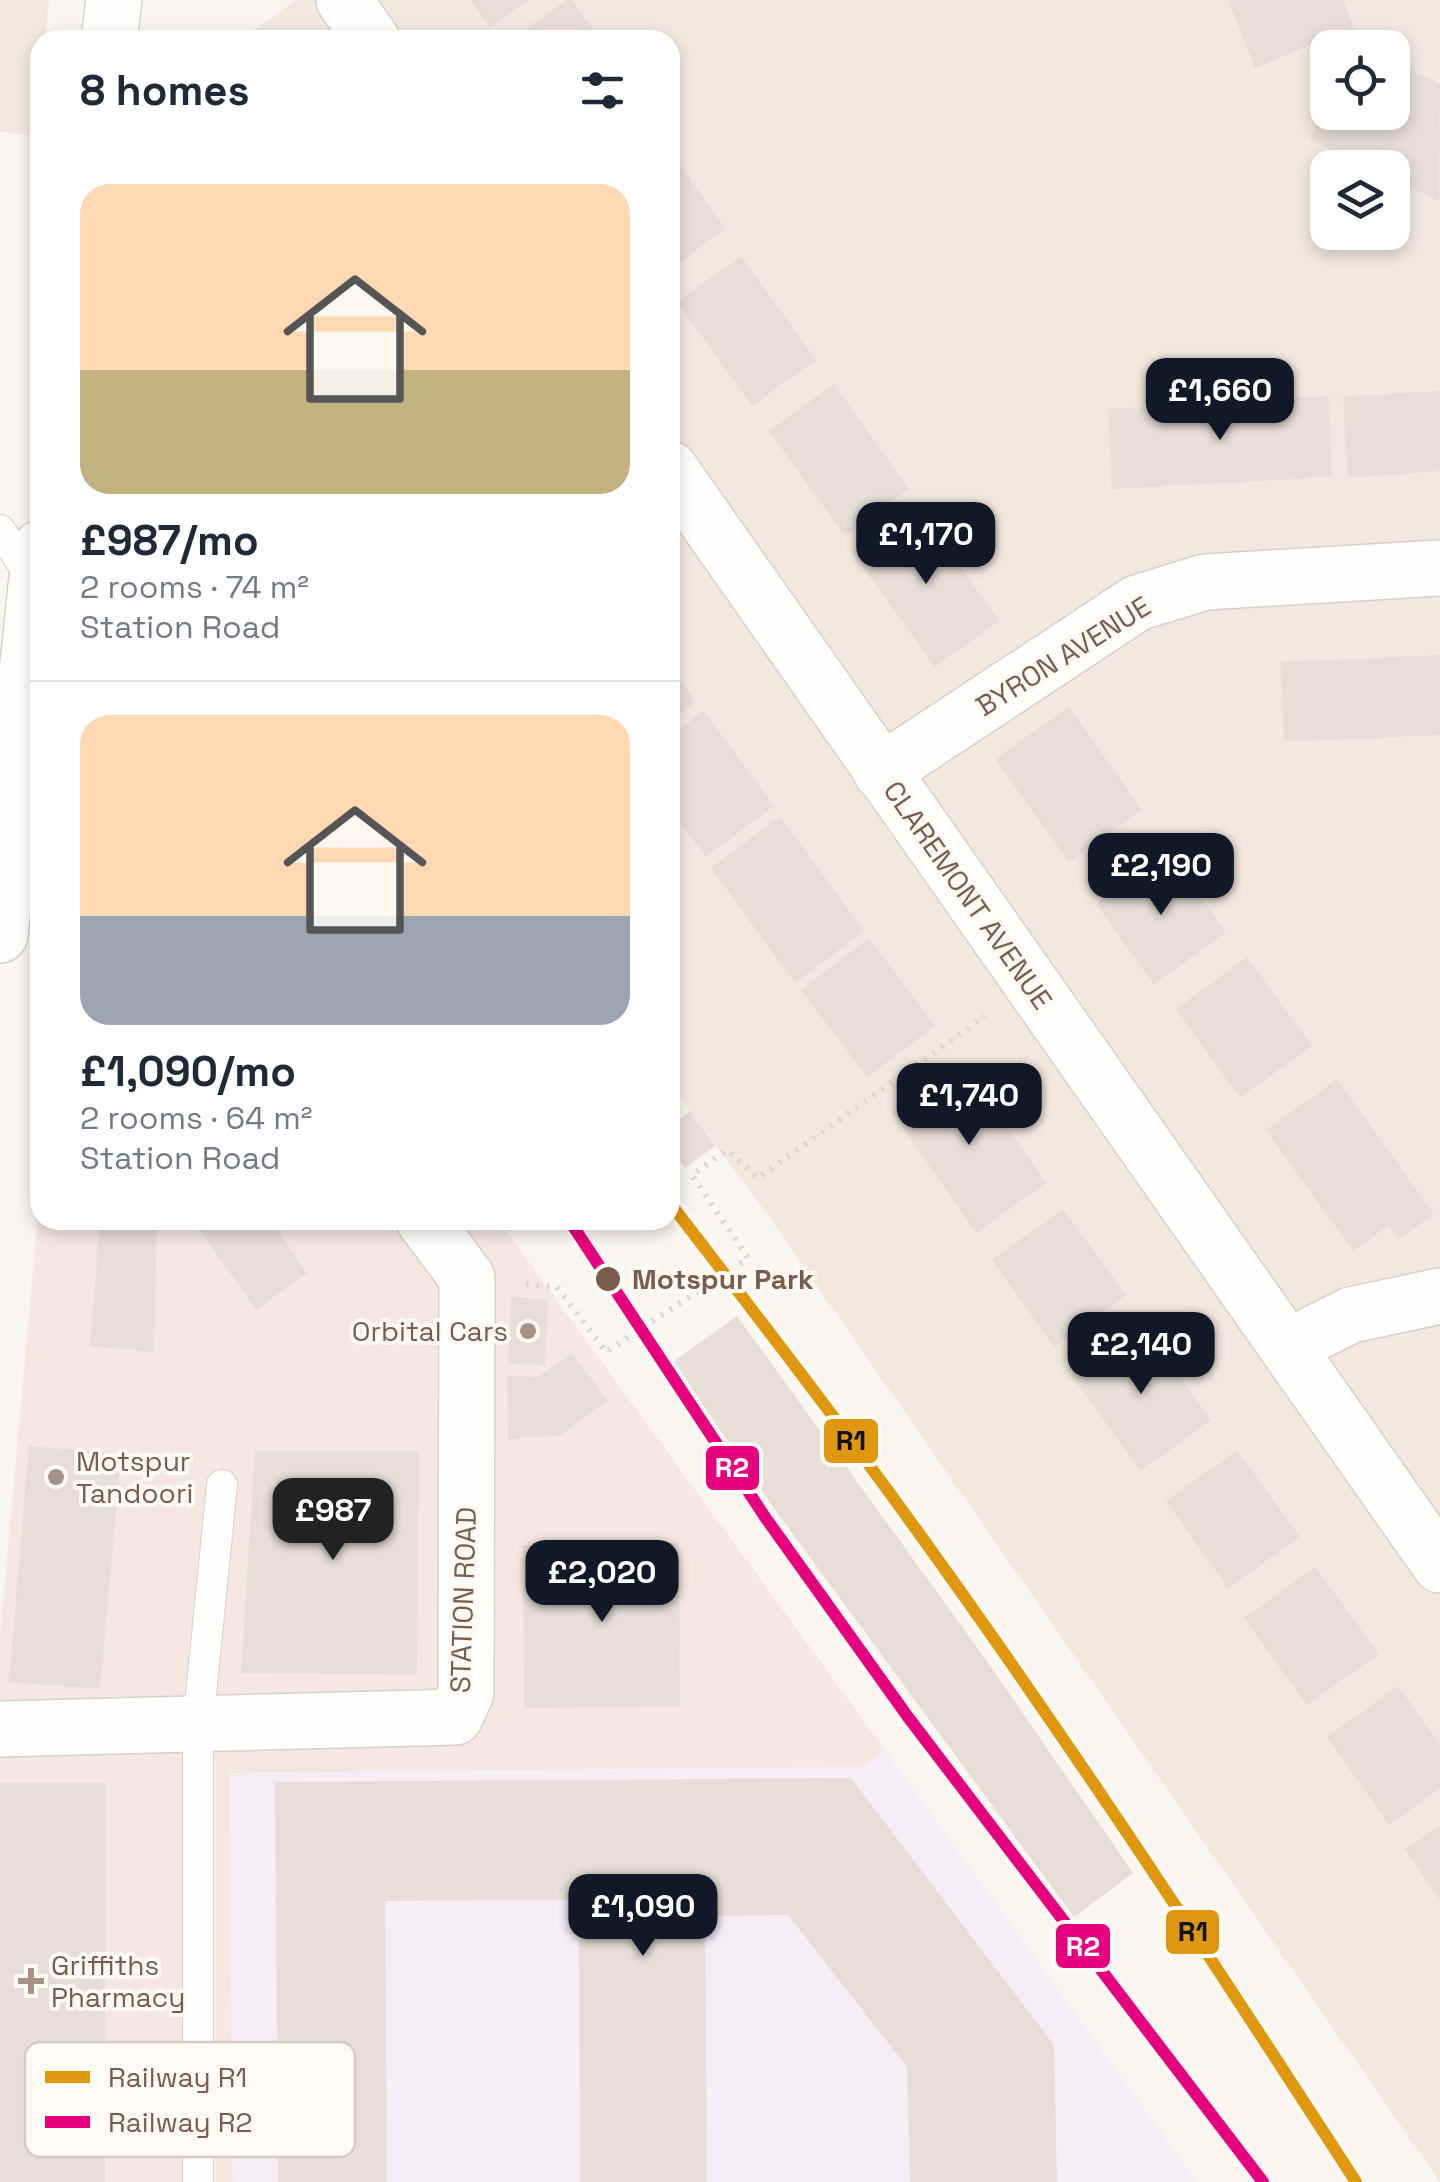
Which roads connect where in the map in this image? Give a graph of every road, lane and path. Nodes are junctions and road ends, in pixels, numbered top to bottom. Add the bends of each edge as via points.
1 (114, 0) edge
2 (344, 0) edge
3 (110, 30) edge
4 (365, 30) edge
5 (680, 483) edge
6 (0, 530) edge
7 (1440, 568) edge
8 (25, 569) edge
9 (881, 772) junction
10 (26, 804) edge
11 (0, 936) edge
12 (1030, 984) junction
13 (431, 1230) edge
14 (557, 1287) dead end
15 (1440, 1296) edge
16 (1288, 1347) junction
17 (222, 1485) dead end
18 (1440, 1565) edge
19 (198, 1724) junction
20 (0, 1729) edge
21 (198, 2042) edge

1 - 3 street
2 - 4 street
5 - 9 street, CLAREMONT AVENUE
6 - 8 lane
7 - 9 street, BYRON AVENUE via 1205,582 1137,603
8 - 10 street
9 - 12 street, CLAREMONT AVENUE
10 - 11 street
12 - 14 path via 758,1178 728,1150 692,1175 748,1258 606,1352
12 - 16 street, CLAREMONT AVENUE
13 - 19 street, STATION ROAD via 467,1278 466,1693 455,1717
15 - 16 street via 1351,1315
16 - 18 street, CLAREMONT AVENUE
17 - 19 lane
19 - 20 street, STATION ROAD
19 - 21 lane

